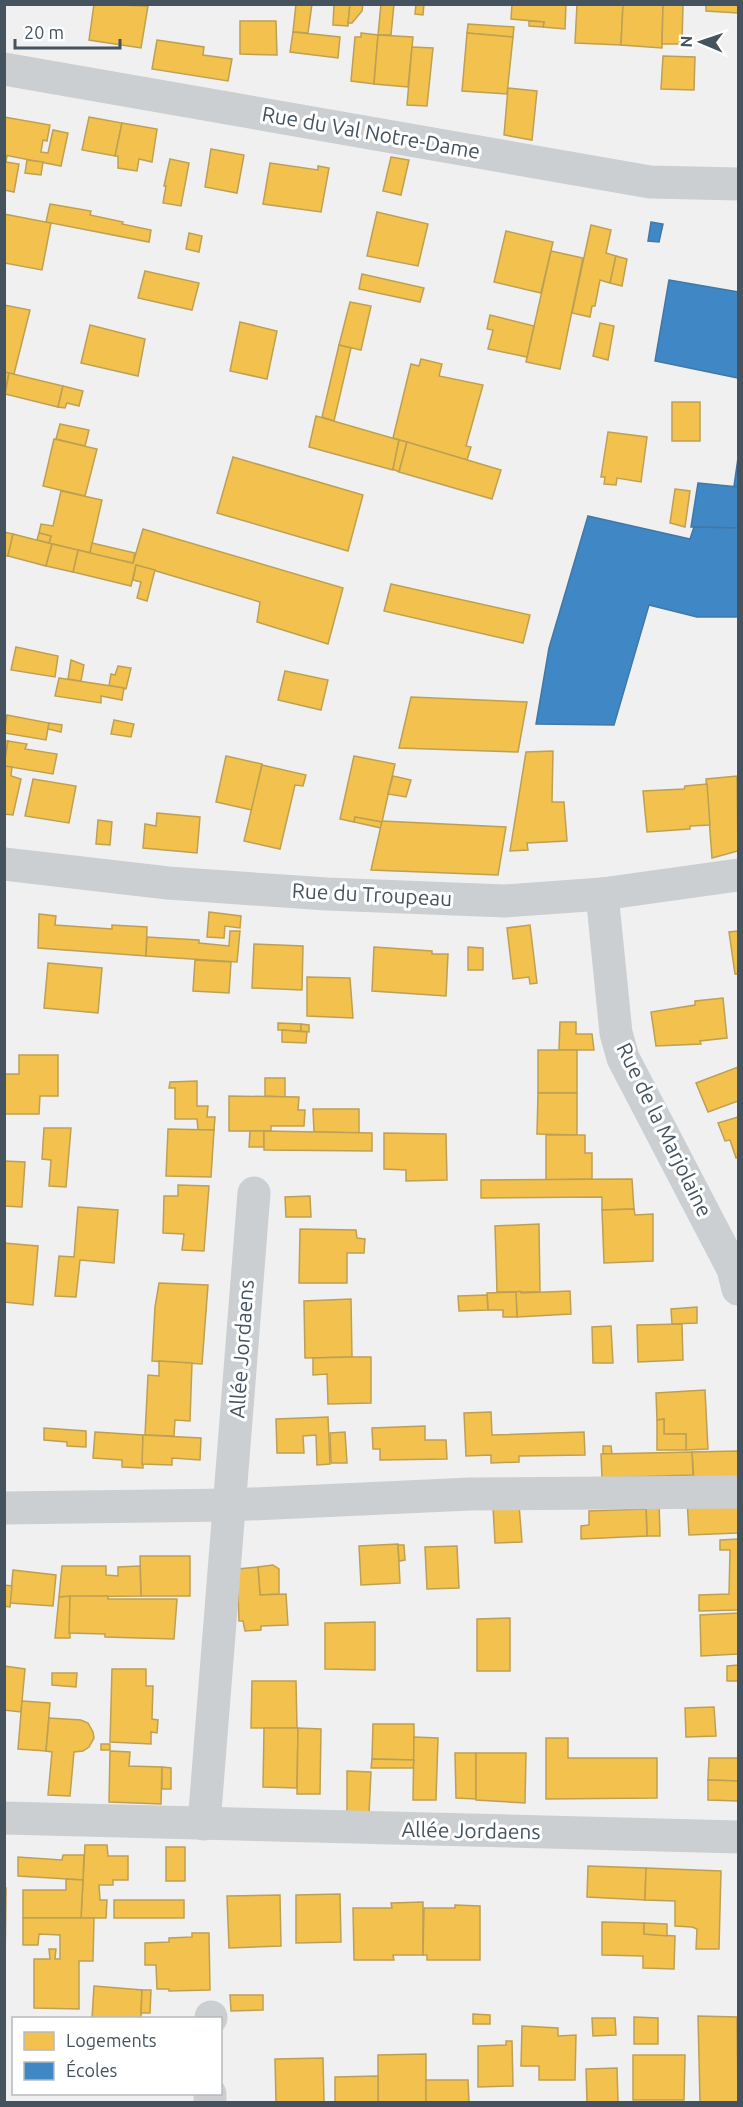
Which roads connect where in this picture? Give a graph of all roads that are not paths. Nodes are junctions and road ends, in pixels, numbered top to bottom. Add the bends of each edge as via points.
1 (4, 69) edge
2 (738, 184) edge
3 (4, 864) edge
4 (738, 875) edge
5 (602, 894) junction
6 (254, 1193) dead end
7 (738, 1288) edge
8 (738, 1492) edge
9 (230, 1505) junction
10 (4, 1508) edge
11 (4, 1818) edge
12 (204, 1824) junction
13 (738, 1837) edge

1 - 2 street, Rue du Val Notre-Dame via 650,182
3 - 5 street, Rue du Troupeau via 168,883 327,894 505,901
4 - 5 street, Rue du Troupeau
5 - 7 street, Rue de la Marjolaine via 616,1033 623,1058 733,1269
6 - 9 street, Allée Jordaens
8 - 9 street via 470,1494
9 - 10 street
9 - 12 street, Allée Jordaens
11 - 12 street, Allée Jordaens
12 - 13 street, Allée Jordaens

